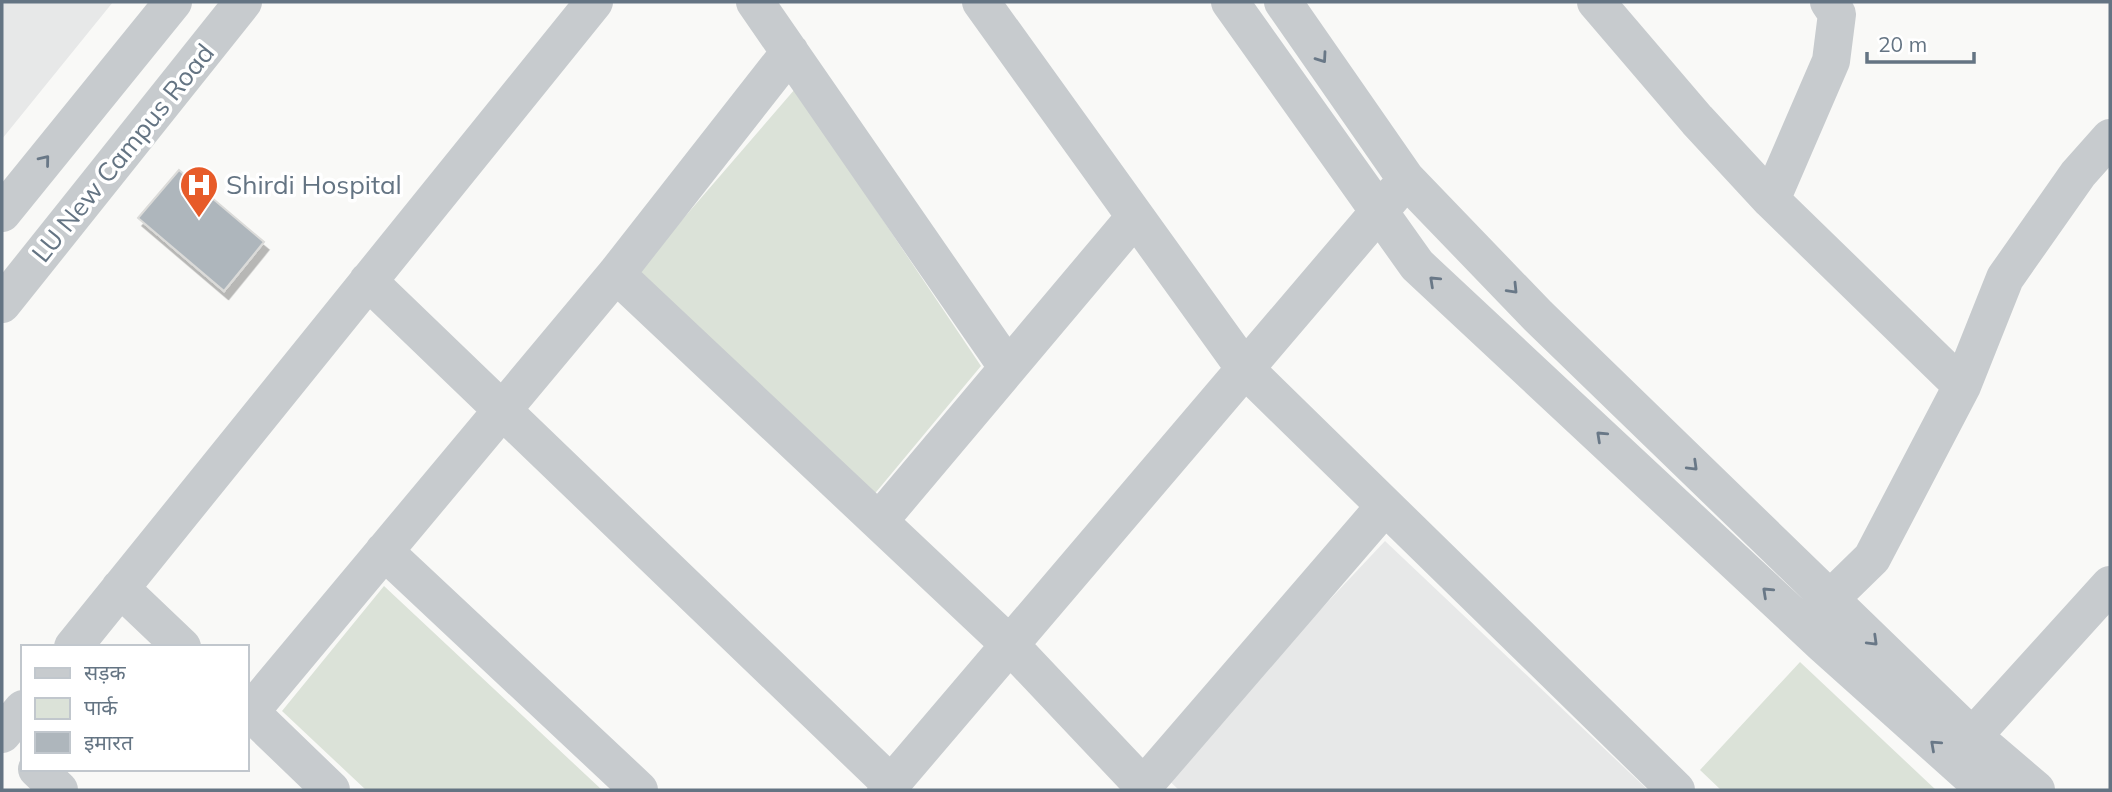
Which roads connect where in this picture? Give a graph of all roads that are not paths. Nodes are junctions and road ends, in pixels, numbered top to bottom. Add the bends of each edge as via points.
1 (173, 2) edge
2 (243, 2) edge
3 (594, 2) edge
4 (755, 2) edge
5 (981, 2) edge
6 (1230, 2) edge
7 (1283, 2) edge
8 (1596, 2) edge
9 (1829, 2) edge
10 (790, 52) junction
11 (2110, 138) edge
12 (1406, 179) junction
13 (1771, 200) junction
14 (1378, 212) junction
15 (2, 213) edge
16 (1135, 217) junction
17 (616, 274) junction
18 (368, 281) junction
19 (2, 304) edge
20 (1008, 368) junction
21 (1245, 369) junction
22 (1962, 386) junction
23 (502, 410) junction
24 (1385, 506) junction
25 (879, 521) junction
26 (384, 551) junction
27 (2110, 585) edge
28 (120, 588) junction
29 (1830, 599) junction
30 (75, 645) edge
31 (180, 645) edge
32 (1010, 645) junction
33 (248, 710) edge
34 (21, 711) edge
35 (2, 735) edge
36 (1973, 736) junction
37 (21, 753) edge
38 (39, 771) edge
39 (889, 787) edge
40 (1143, 789) edge
41 (59, 790) edge
42 (331, 790) edge
43 (639, 790) edge
44 (1676, 790) edge
45 (1986, 790) edge
46 (2036, 790) edge

15 -> 1 street
2 - 19 street, LU New Campus Road
3 - 18 street
4 - 10 street
5 - 16 street
6 - 14 street
7 -> 12 street
8 - 13 street
9 - 13 street via 1838,14 1831,61
10 - 17 street
10 - 20 street
11 - 22 street via 2078,174 2005,278
12 - 14 street
12 -> 29 street via 1538,316
13 - 22 street
14 - 21 street
45 -> 14 street via 1417,265
16 - 20 street
16 - 21 street
17 - 23 street
17 - 25 street
18 - 23 street
18 - 28 street
20 - 25 street
21 - 24 street
21 - 32 street
22 - 29 street via 1872,558
23 - 26 street
23 - 39 street
24 - 40 street
24 - 44 street
25 - 32 street
26 - 33 street
26 - 43 street
27 - 36 street
28 - 30 street
28 - 31 street
29 -> 36 street
32 - 39 street
32 - 40 street
33 - 42 street
34 - 35 street
35 - 37 street
36 - 46 street
38 - 41 street

